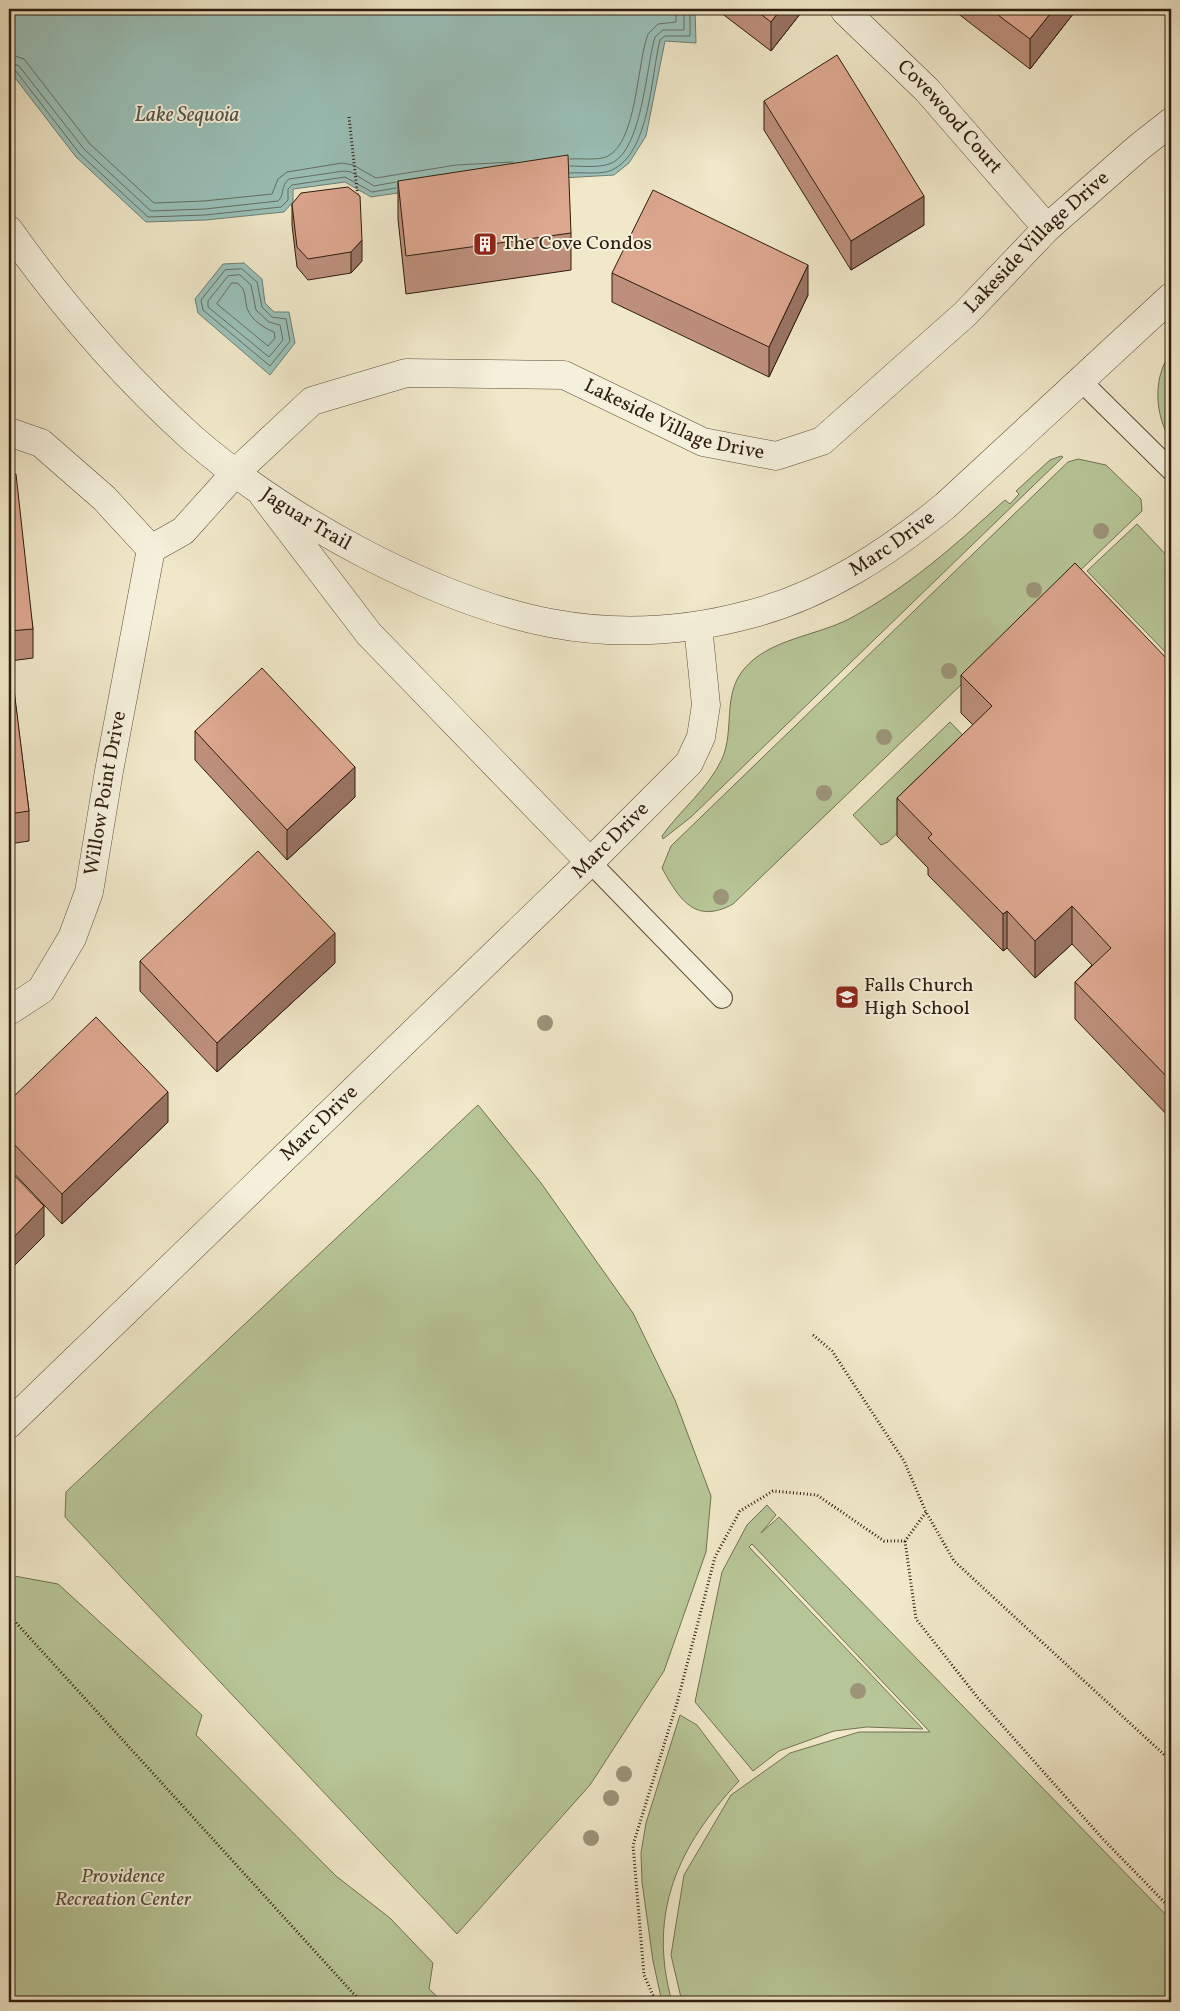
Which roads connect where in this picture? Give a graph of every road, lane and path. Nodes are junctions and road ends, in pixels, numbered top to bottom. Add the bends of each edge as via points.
1 (845, 11) dead end
2 (350, 116) dead end
3 (1171, 122) edge
4 (358, 202) edge
5 (1047, 228) junction
6 (9, 230) edge
7 (1171, 297) edge
8 (1081, 381) junction
9 (9, 432) edge
10 (1171, 470) edge
11 (236, 472) junction
12 (261, 492) junction
13 (151, 549) junction
14 (698, 626) junction
15 (590, 862) junction
16 (722, 998) dead end
17 (9, 1011) edge
18 (813, 1335) dead end
19 (9, 1424) edge
20 (926, 1512) junction
21 (905, 1541) junction
22 (9, 1615) edge
23 (1171, 1761) edge
24 (1171, 1909) edge
25 (361, 2002) edge
26 (656, 2002) edge

1 - 5 street, Covewood Court via 927,90
2 - 4 path
3 - 5 street, Lakeside Village Drive
5 - 11 street, Lakeside Village Drive via 965,314 822,441 776,456 703,442 564,376 406,373 312,401
6 - 11 street, Jaguar Trail via 39,272 116,362 193,439
7 - 8 street, Marc Drive
8 - 10 lane
8 - 14 street, Marc Drive via 945,506 908,536 849,575 753,614
9 - 13 street via 41,443 104,498
11 - 12 street, Jaguar Trail
11 - 13 street via 183,531
12 - 14 street, Jaguar Trail via 329,535 419,582 493,610 532,621 595,630 641,631
12 - 15 street via 369,634
13 - 17 street, Willow Point Drive via 89,892 72,938 41,990
14 - 15 street, Marc Drive via 706,705 701,737 689,763
15 - 16 lane
15 - 19 street, Marc Drive
18 - 20 path via 832,1351 904,1461
20 - 21 path
20 - 23 path via 954,1561
21 - 24 path via 916,1619 978,1698 1102,1838
21 - 26 path via 884,1541 817,1496 773,1490 740,1511 714,1557 677,1703 633,1845 644,1975
22 - 25 path

